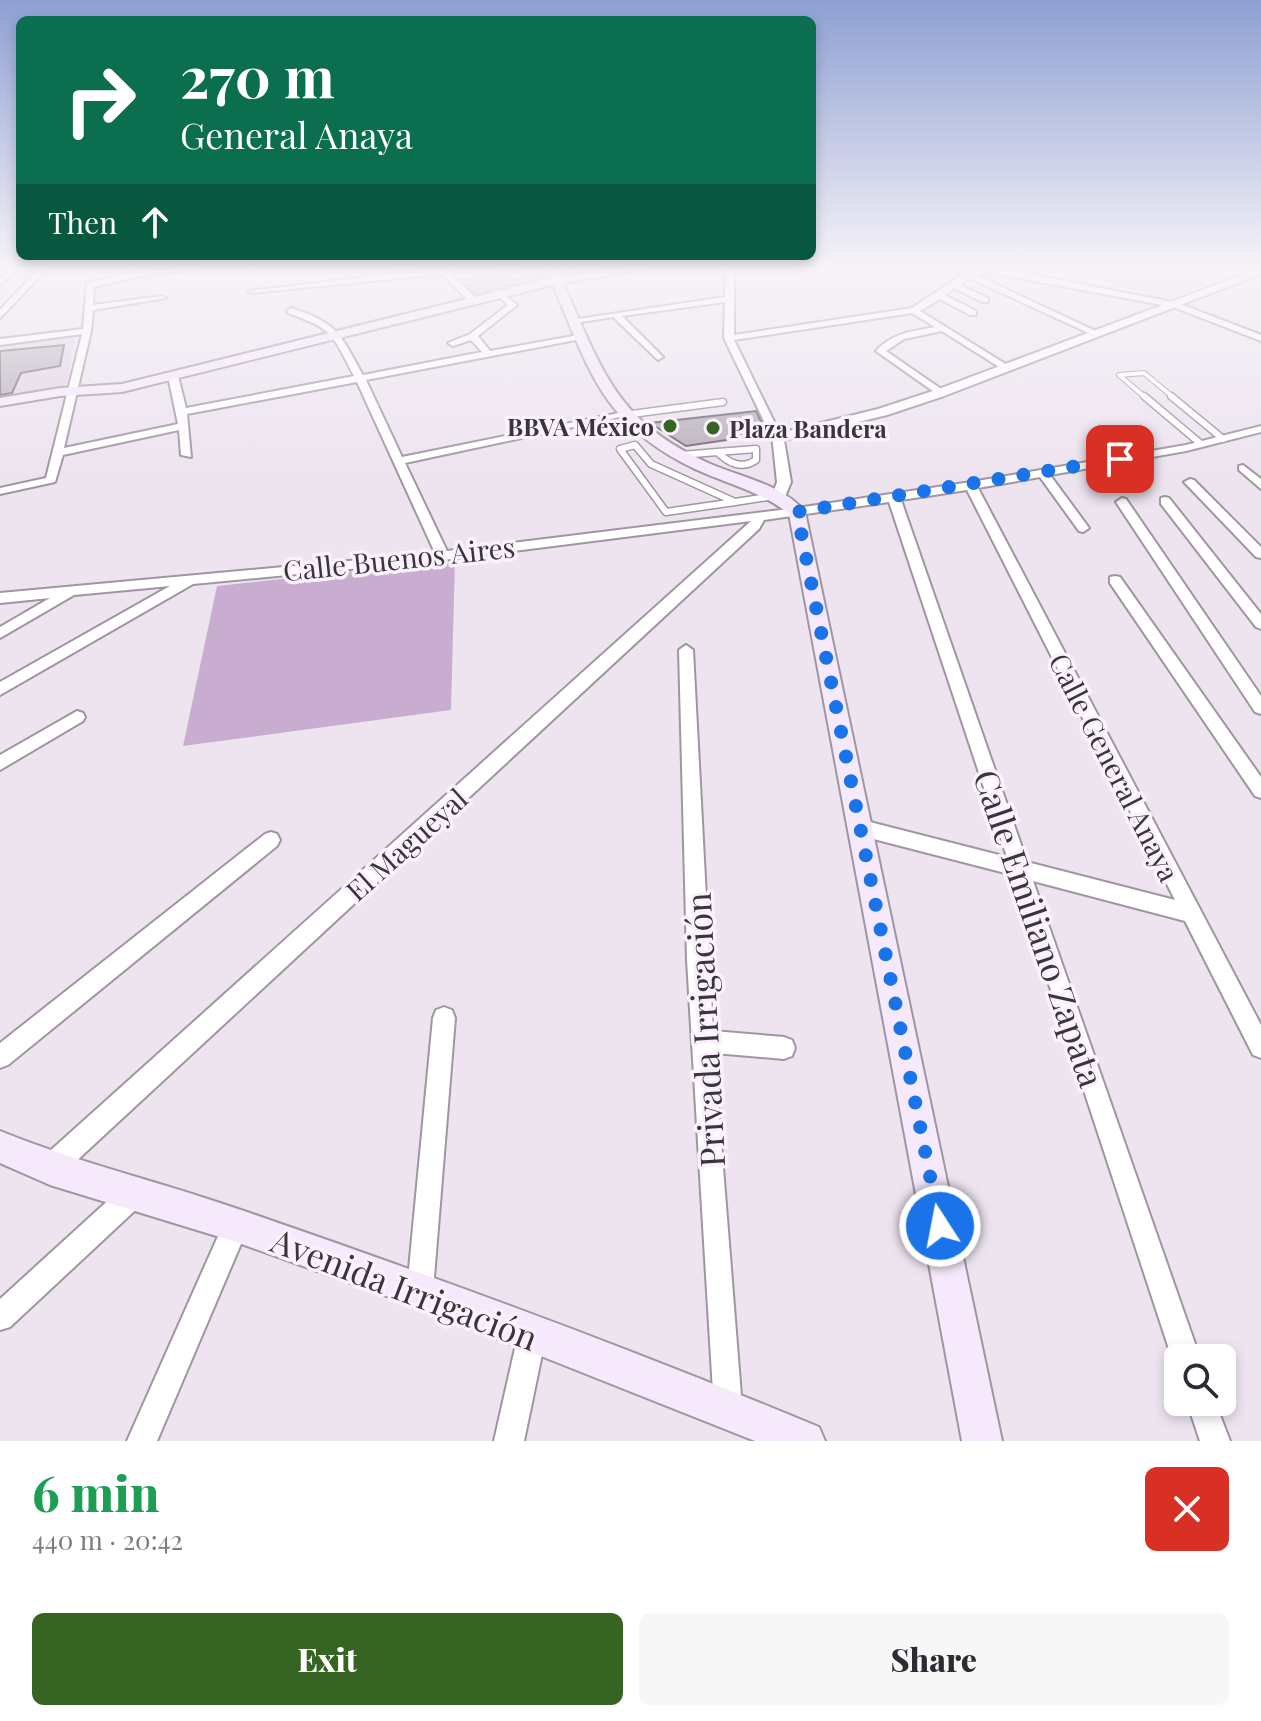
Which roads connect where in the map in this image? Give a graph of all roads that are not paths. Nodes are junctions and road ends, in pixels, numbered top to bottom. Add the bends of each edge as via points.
1 (53, 335) edge
2 (86, 335) edge
3 (331, 335) edge
4 (337, 335) edge
5 (636, 335) edge
6 (747, 335) edge
7 (909, 335) edge
8 (952, 335) edge
9 (1095, 335) edge
10 (473, 336) joint
11 (581, 336) joint
12 (729, 338) joint
13 (0, 342) edge
14 (453, 343) dead end
15 (488, 354) junction
16 (658, 357) dead end
17 (1007, 368) junction
18 (173, 376) junction
19 (360, 378) junction
20 (74, 391) junction
21 (940, 393) junction
22 (0, 402) edge
23 (723, 402) dead end
24 (182, 412) junction
25 (624, 415) junction
26 (183, 426) junction
27 (1261, 429) edge
28 (777, 438) junction
29 (1223, 439) junction
30 (1201, 444) junction
31 (60, 452) junction
32 (717, 452) junction
33 (187, 455) dead end
34 (682, 455) junction
35 (397, 461) junction
36 (1243, 468) dead end
37 (1042, 472) junction
38 (1190, 482) dead end
39 (1261, 485) edge
40 (971, 486) junction
41 (2, 491) edge
42 (894, 498) junction
43 (1165, 501) dead end
44 (735, 502) junction
45 (1122, 502) dead end
46 (788, 504) junction
47 (759, 516) junction
48 (1083, 528) dead end
49 (1261, 554) edge
50 (443, 556) junction
51 (193, 579) junction
52 (1115, 580) dead end
53 (74, 591) junction
54 (0, 598) edge
55 (1261, 624) edge
56 (0, 633) edge
57 (686, 650) dead end
58 (0, 689) edge
59 (1261, 708) edge
60 (77, 717) dead end
61 (0, 763) edge
62 (1261, 791) edge
63 (862, 828) junction
64 (271, 840) dead end
65 (1020, 869) junction
66 (1190, 913) junction
67 (444, 1018) dead end
68 (703, 1041) junction
69 (1261, 1047) edge
70 (784, 1048) dead end
71 (0, 1057) edge
72 (0, 1147) edge
73 (50, 1168) junction
74 (134, 1194) junction
75 (236, 1225) junction
76 (420, 1290) junction
77 (0, 1317) edge
78 (532, 1335) junction
79 (1181, 1344) edge
80 (728, 1410) junction
81 (1206, 1416) edge
82 (799, 1440) edge
83 (142, 1441) edge
84 (509, 1441) edge
85 (982, 1441) edge
86 (1215, 1441) edge

1 - 13 street
2 - 20 street
3 - 18 main road
4 - 19 street
5 - 16 street
6 - 12 street
7 - 21 street via 887,343 881,351
8 - 17 street
9 - 17 street
10 - 14 street
10 - 15 street
11 - 15 street
11 - 25 main road
12 - 28 street
15 - 19 street
17 - 21 street
18 - 20 main road via 122,388
18 - 24 street
19 - 24 street
19 - 35 street
20 - 22 main road
20 - 31 street
21 - 28 street
23 - 25 lane
24 - 26 street
25 - 34 main road
25 - 35 street
26 - 31 street
26 - 33 street
27 - 29 street
28 - 46 street
29 - 30 street
29 - 30 lane via 1144,373 1119,375
30 - 37 street
31 - 41 street via 51,480
32 - 32 lane via 739,466 756,460 756,449
32 - 34 lane
34 - 46 main road
35 - 50 street
36 - 39 street
37 - 40 street
37 - 48 street
38 - 49 street
40 - 42 street, Calle Buenos Aires
40 - 66 street, Calle General Anaya
42 - 46 street, Calle Buenos Aires
42 - 65 street, Calle Emiliano Zapata
43 - 55 street
44 - 44 lane via 651,464 635,445 620,449 666,512
44 - 46 lane
45 - 59 street
46 - 47 street, Calle Buenos Aires
46 - 63 main road
47 - 50 street, Calle Buenos Aires
47 - 73 street, El Magueyal via 755,526
50 - 51 street, Calle Buenos Aires
51 - 53 street, Calle Buenos Aires
51 - 58 street
52 - 62 street
53 - 54 street, Calle Buenos Aires
53 - 56 street
57 - 68 street, Privada Irrigación
60 - 61 street
63 - 65 street
63 - 85 main road
64 - 71 street
65 - 66 street
65 - 79 street, Calle Emiliano Zapata
66 - 69 street, Calle General Anaya
67 - 76 street
68 - 70 street
68 - 80 street, Privada Irrigación
72 - 73 main road, Avenida Irrigación
73 - 74 main road, Avenida Irrigación
74 - 75 main road, Avenida Irrigación
74 - 77 street
75 - 76 main road, Avenida Irrigación
75 - 83 street
76 - 78 main road, Avenida Irrigación
78 - 80 main road, Avenida Irrigación
78 - 84 street
80 - 82 main road, Avenida Irrigación
81 - 86 street

